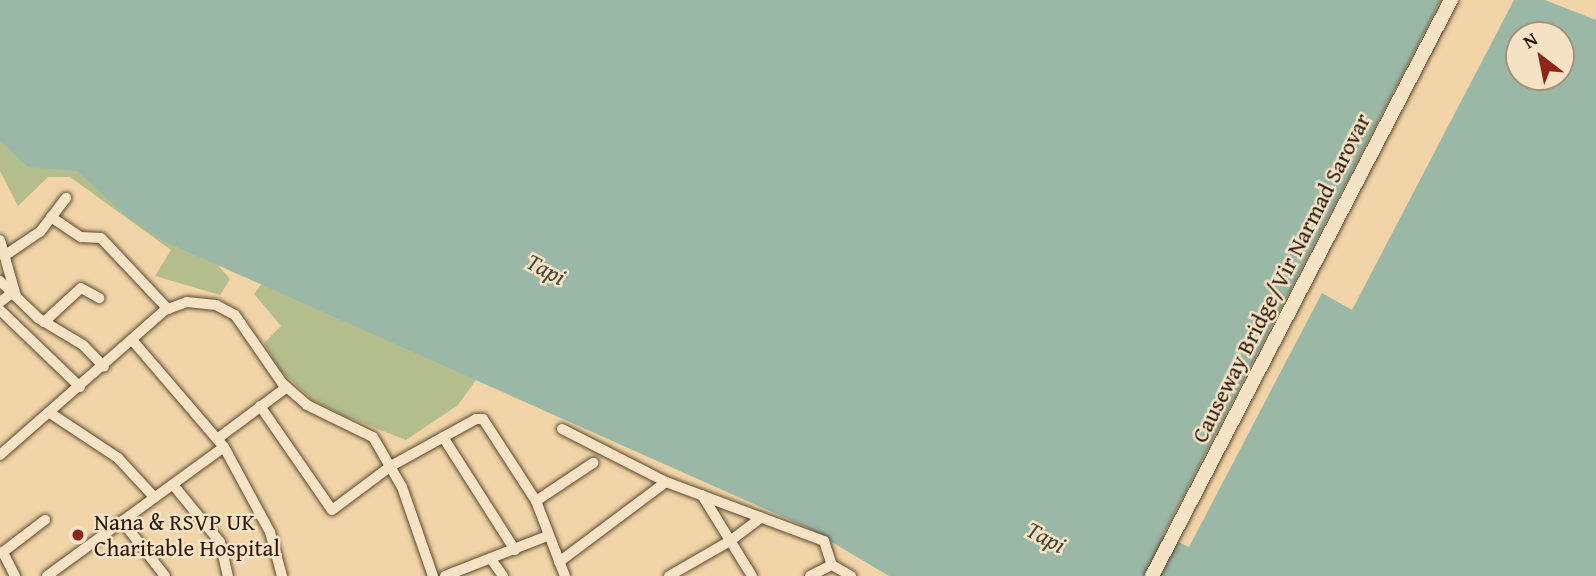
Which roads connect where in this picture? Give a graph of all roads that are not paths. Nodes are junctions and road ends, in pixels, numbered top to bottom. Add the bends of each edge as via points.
1 (1451, 0) edge
2 (66, 198) dead end
3 (51, 217) junction
4 (0, 240) edge
5 (7, 254) junction
6 (0, 281) edge
7 (14, 295) junction
8 (99, 298) dead end
9 (0, 302) edge
10 (168, 309) junction
11 (0, 310) edge
12 (44, 322) junction
13 (133, 341) junction
14 (104, 367) junction
15 (80, 387) junction
16 (287, 387) junction
17 (260, 407) junction
18 (50, 413) junction
19 (562, 429) dead end
20 (443, 437) junction
21 (221, 443) junction
22 (0, 455) edge
23 (593, 463) dead end
24 (391, 467) junction
25 (666, 482) junction
26 (174, 485) junction
27 (702, 495) junction
28 (156, 498) junction
29 (536, 501) junction
30 (761, 518) junction
31 (45, 520) dead end
32 (122, 521) junction
33 (547, 536) junction
34 (730, 541) junction
35 (514, 550) junction
36 (491, 559) junction
37 (559, 562) junction
38 (832, 565) junction
39 (15, 576) edge
40 (47, 576) edge
41 (165, 576) edge
42 (228, 576) edge
43 (282, 576) edge
44 (433, 576) edge
45 (444, 576) edge
46 (503, 576) edge
47 (565, 576) edge
48 (669, 576) edge
49 (752, 576) edge
50 (810, 576) edge
51 (851, 576) edge
52 (1152, 576) edge

1 - 52 main road, Causeway Bridge/Vir Narmad Sarovar
2 - 3 street
3 - 5 street via 38,234
3 - 10 street via 81,237 101,238
4 - 5 street
5 - 7 street
6 - 7 street
7 - 9 street
7 - 12 street
8 - 12 street via 81,288
10 - 13 street
10 - 16 street via 201,301 235,315
11 - 15 street
12 - 14 street via 83,345
13 - 14 street
13 - 21 street
14 - 15 street
15 - 18 street
16 - 17 street
16 - 24 street via 323,415 373,436
17 - 21 street
17 - 24 street via 330,510
18 - 22 street
18 - 28 street via 111,453
19 - 25 street
20 - 24 street
20 - 29 street via 476,419 485,421
20 - 35 street
21 - 26 street
21 - 43 street via 270,532
23 - 29 street
24 - 44 street
25 - 27 street
25 - 37 street
26 - 28 street
26 - 42 street via 220,542
27 - 30 street
27 - 34 street
28 - 32 street
29 - 33 street
30 - 34 street
30 - 38 street via 824,541
31 - 39 street via 3,552
32 - 40 street
32 - 41 street
33 - 35 street
33 - 37 street
34 - 48 street
34 - 49 street
35 - 36 street
36 - 45 street
36 - 46 street
37 - 47 street
38 - 50 street
38 - 51 street

